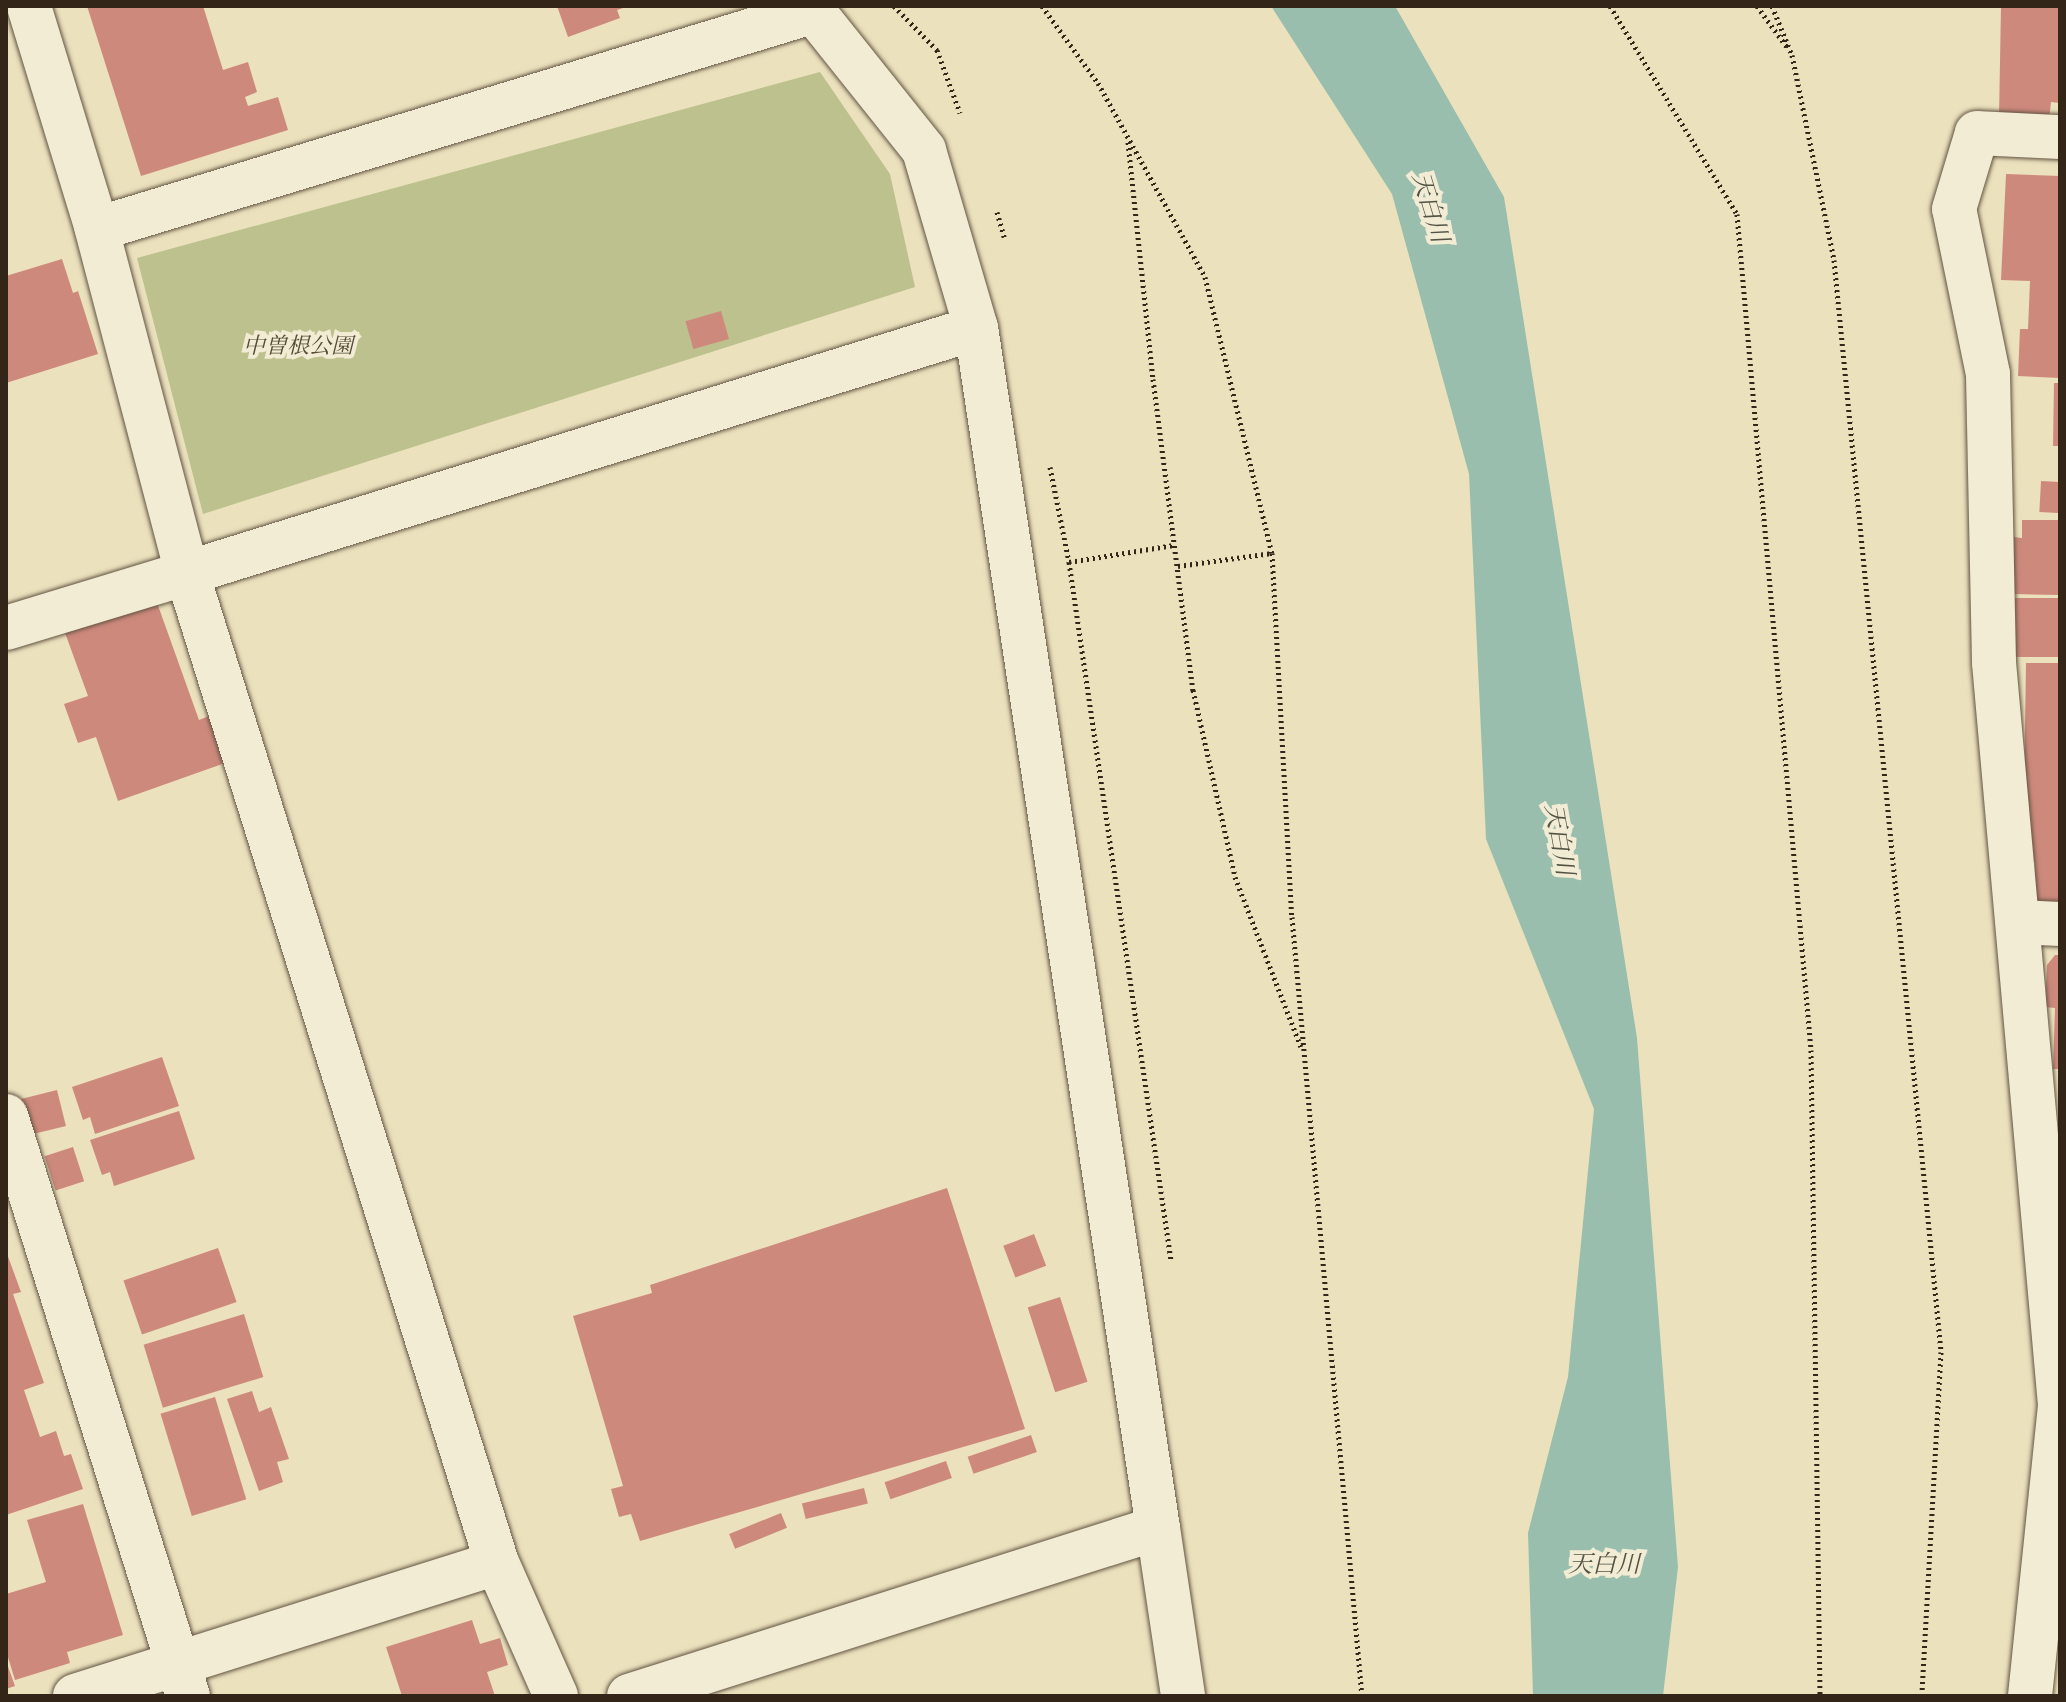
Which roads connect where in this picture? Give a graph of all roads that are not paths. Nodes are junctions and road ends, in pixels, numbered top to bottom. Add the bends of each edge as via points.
1 (29, 6) edge
2 (812, 8) edge
3 (2060, 137) edge
4 (97, 229) junction
5 (976, 328) junction
6 (187, 573) junction
7 (6, 628) edge
8 (2039, 923) edge
9 (6, 1116) edge
10 (1158, 1528) junction
11 (497, 1563) junction
12 (183, 1680) edge
13 (75, 1696) edge
14 (556, 1696) edge
15 (629, 1696) edge
16 (1183, 1696) edge
17 (2030, 1696) edge

1 - 4 street
2 - 4 street
2 - 5 street via 924,150
3 - 8 street via 1977,133 1954,209 1988,374 1994,662
4 - 6 street
5 - 6 street
5 - 10 street
6 - 7 street
6 - 11 street
8 - 17 street via 2060,1405
9 - 12 street
10 - 15 street
10 - 16 street
11 - 12 street
11 - 14 street
12 - 13 street

